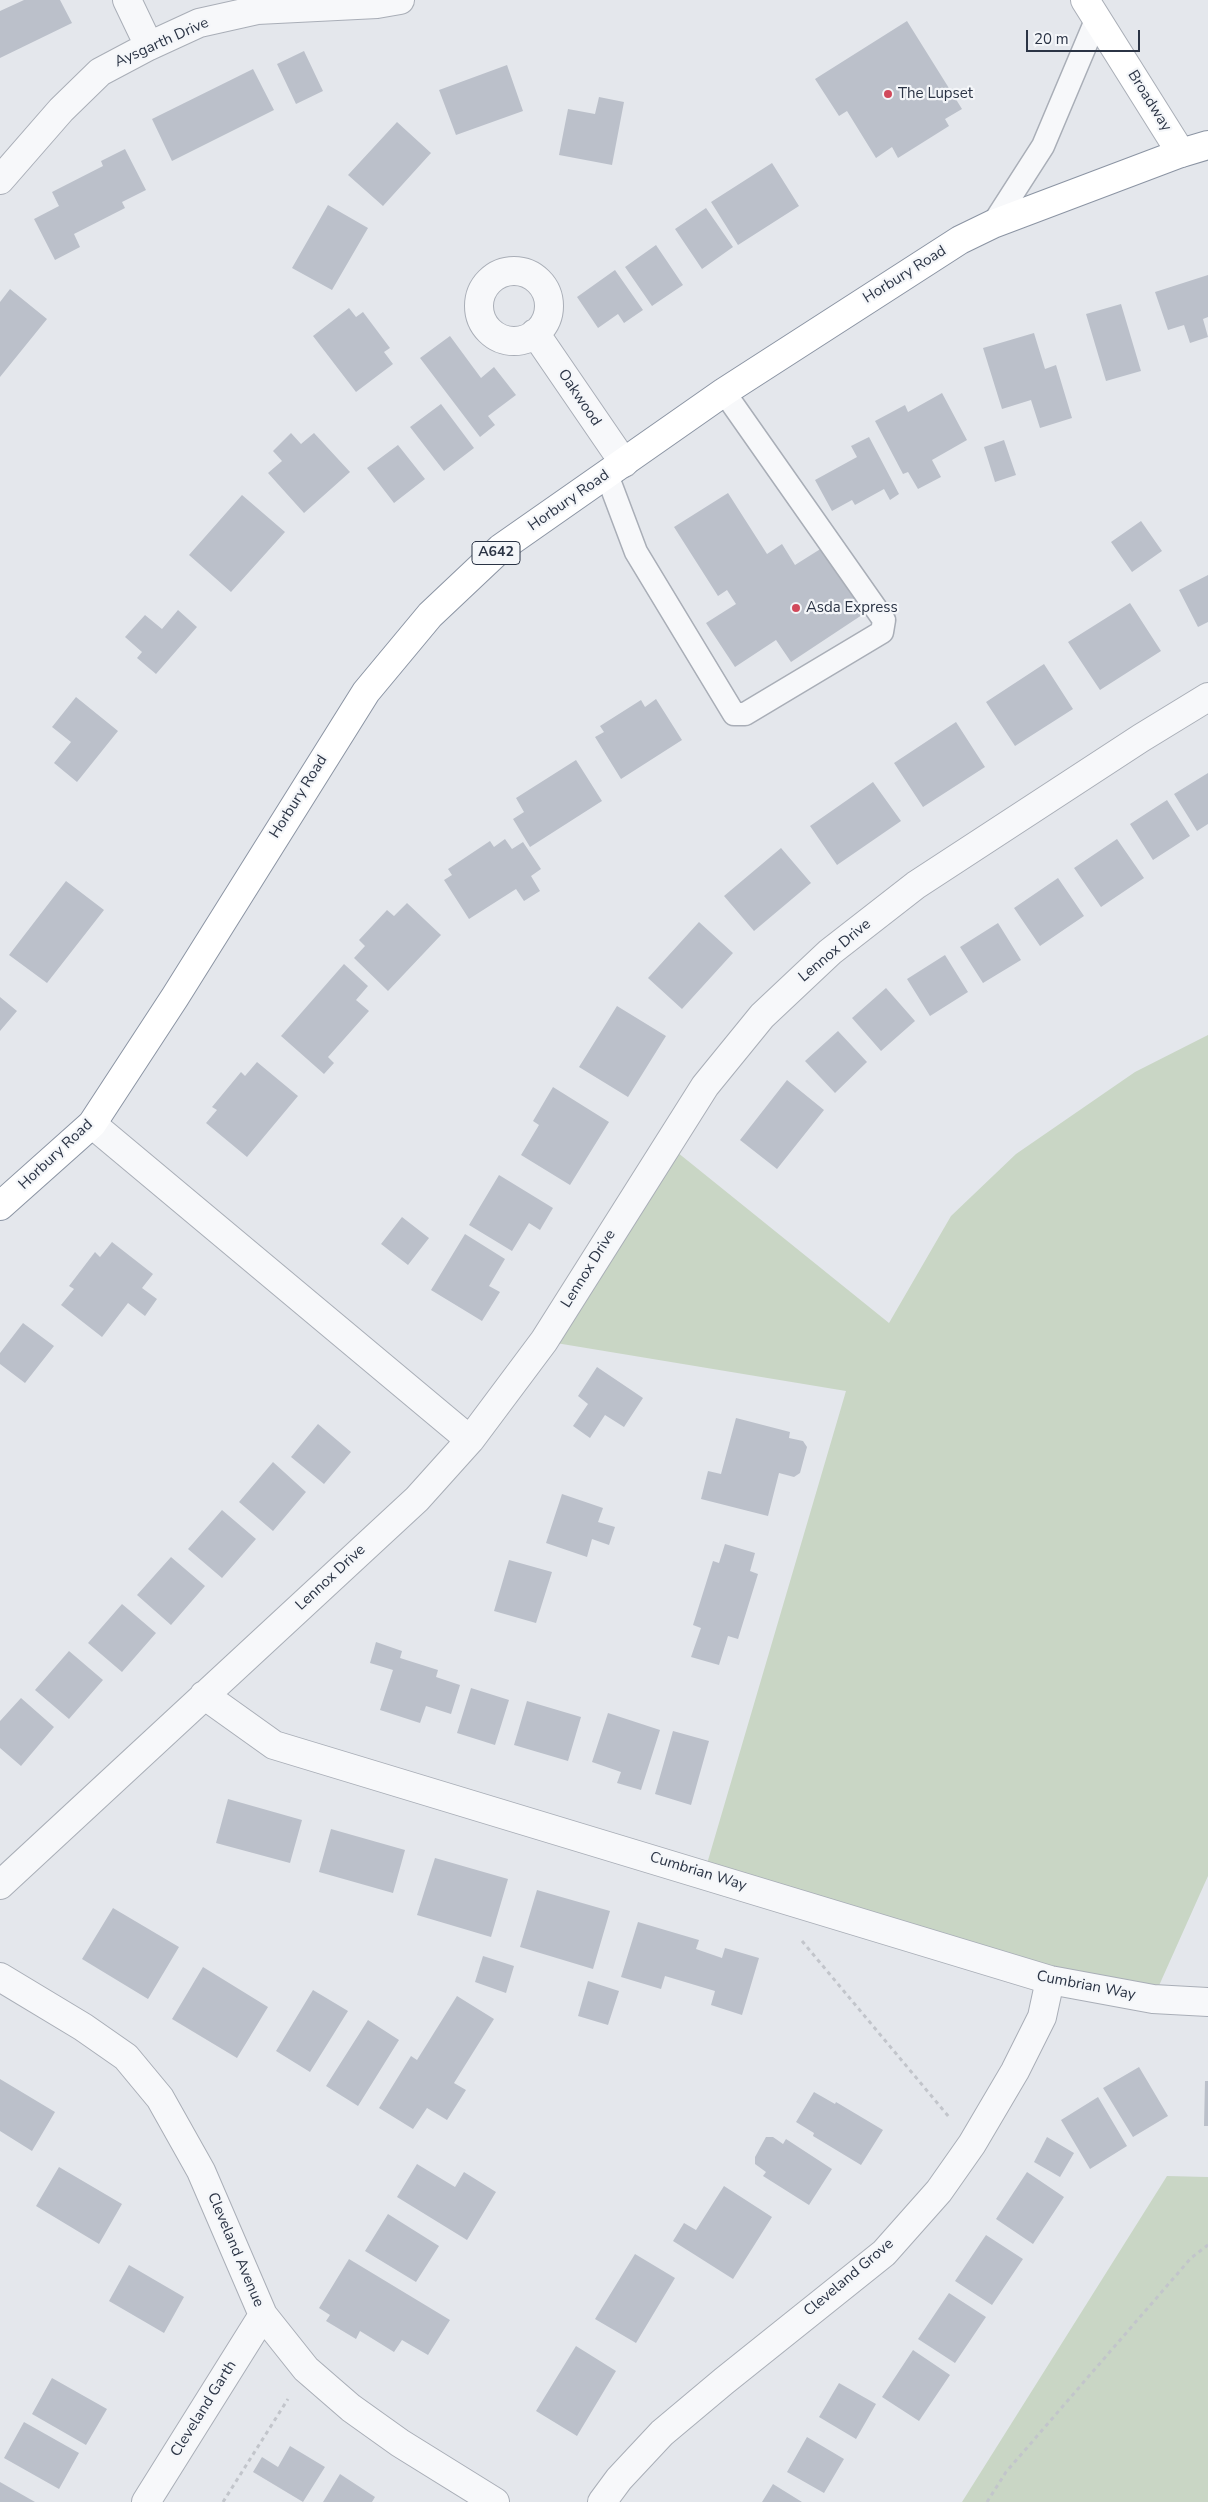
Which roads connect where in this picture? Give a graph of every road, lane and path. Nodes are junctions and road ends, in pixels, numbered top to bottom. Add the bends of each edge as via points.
1 (127, 0) edge
2 (400, 0) edge
3 (1091, 9) edge
4 (149, 46) junction
5 (1208, 145) edge
6 (1182, 152) junction
7 (0, 180) edge
8 (994, 224) junction
9 (535, 333) dead end
10 (724, 392) junction
11 (615, 469) junction
12 (1208, 697) edge
13 (92, 1124) junction
14 (0, 1206) edge
15 (470, 1440) junction
16 (204, 1695) junction
17 (0, 1886) edge
18 (797, 1935) dead end
19 (0, 1977) edge
20 (1050, 1980) junction
21 (1208, 2002) edge
22 (972, 2144) junction
23 (1208, 2245) edge
24 (263, 2315) junction
25 (306, 2369) junction
26 (146, 2502) edge
27 (223, 2502) edge
28 (495, 2502) edge
29 (602, 2502) edge
30 (987, 2502) edge

1 - 4 street
2 - 4 street, Aysgarth Drive via 257,10 198,23
3 - 6 main road, Broadway
3 - 8 lane via 1042,146
4 - 7 street, Aysgarth Drive via 100,72 61,110
5 - 6 main road, Horbury Road / A642
6 - 8 main road, Horbury Road / A642
8 - 10 main road, Horbury Road / A642 via 960,240
9 - 11 street, Oakwood
10 - 11 main road, Horbury Road / A642
10 - 11 lane via 884,620 882,632 746,714 734,714 636,552
11 - 13 main road, Horbury Road / A642 via 501,548 430,615 366,692
12 - 15 street, Lennox Drive via 916,885 830,952 762,1016 705,1086 544,1341
13 - 14 main road, Horbury Road / A642
13 - 15 street
15 - 16 street, Lennox Drive via 417,1499
16 - 17 street, Lennox Drive
16 - 20 street, Cumbrian Way via 274,1745
18 - 22 path
19 - 24 street, Cleveland Avenue via 126,2057 160,2098 201,2170
20 - 21 street, Cumbrian Way via 1153,1999
20 - 22 street, Cleveland Grove via 1042,2017
22 - 29 street, Cleveland Grove via 939,2191 884,2252 662,2433
23 - 30 path via 1191,2258 1006,2472
24 - 25 street, Cleveland Avenue
24 - 26 street, Cleveland Garth
25 - 27 path
25 - 28 street, Cleveland Avenue via 351,2408 400,2443

